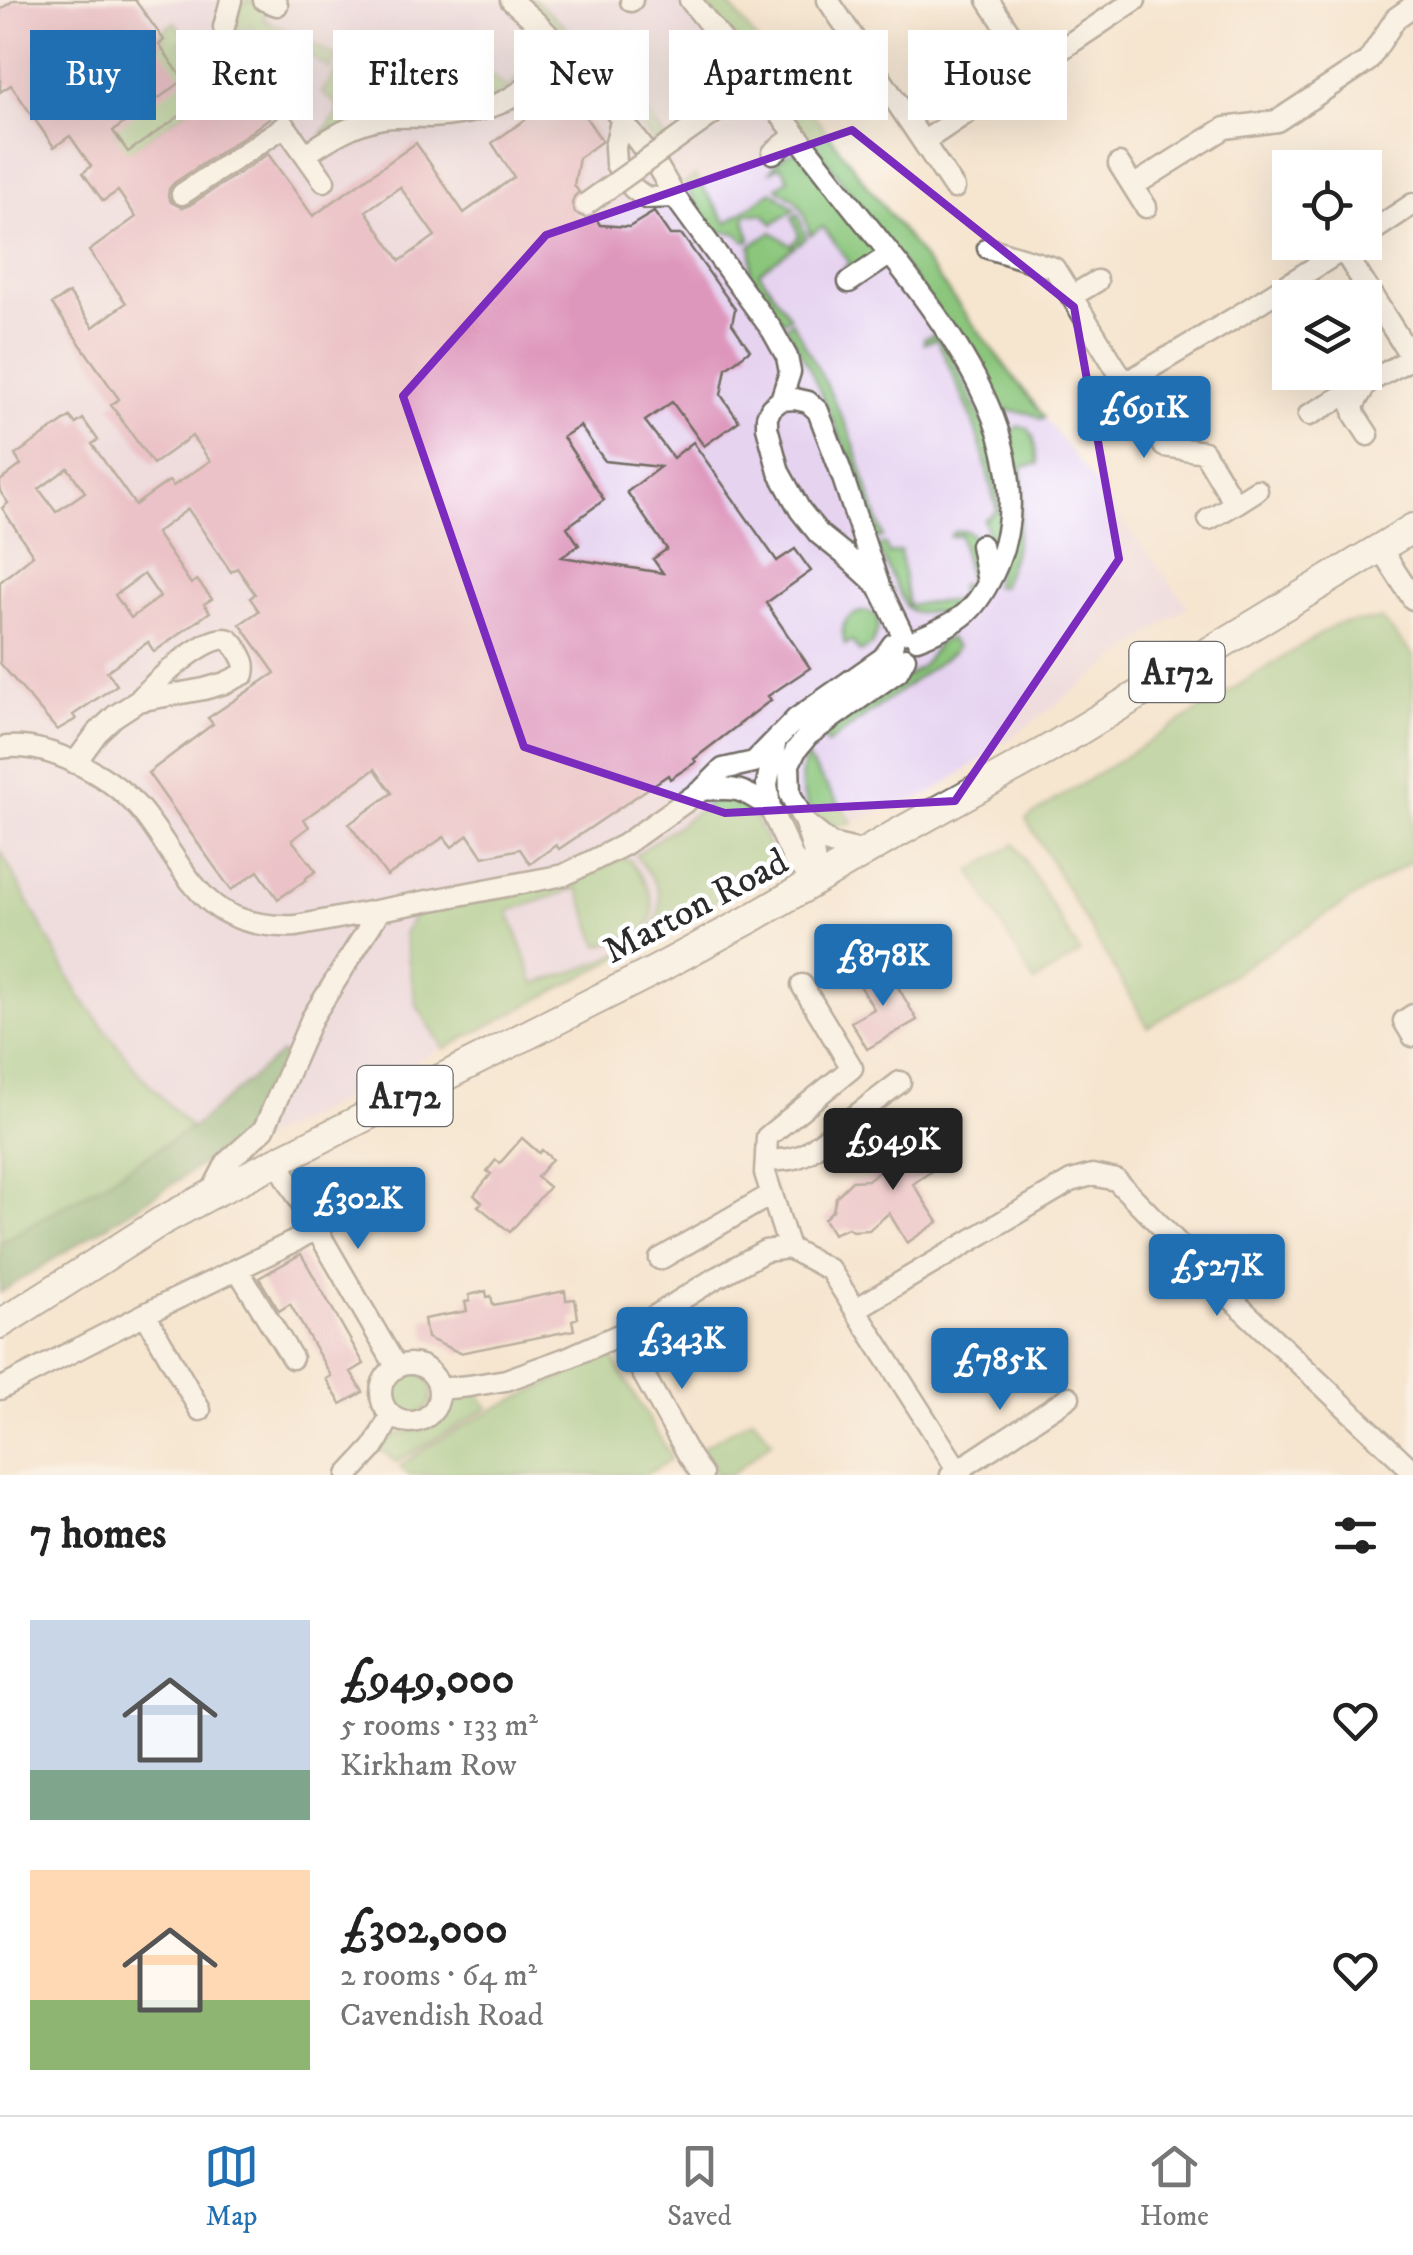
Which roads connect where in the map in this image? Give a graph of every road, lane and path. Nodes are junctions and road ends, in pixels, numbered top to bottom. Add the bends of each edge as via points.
1 (231, 0) edge
2 (511, 0) edge
3 (690, 0) edge
4 (828, 0) edge
5 (988, 0) edge
6 (1135, 0) edge
7 (1413, 6) edge
8 (224, 27) dead end
9 (543, 30) edge
10 (714, 30) edge
11 (1008, 30) edge
12 (1067, 46) edge
13 (514, 95) edge
14 (704, 120) edge
15 (784, 120) edge
16 (956, 120) edge
17 (622, 121) joint
18 (796, 135) junction
19 (923, 142) junction
20 (773, 153) dead end
21 (306, 154) junction
22 (1120, 164) dead end
23 (324, 181) dead end
24 (1133, 186) junction
25 (954, 188) dead end
26 (182, 194) dead end
27 (675, 198) junction
28 (586, 204) dead end
29 (1413, 204) edge
30 (1146, 207) dead end
31 (1382, 225) edge
32 (988, 248) dead end
33 (889, 255) junction
34 (1327, 260) edge
35 (1357, 260) edge
36 (1098, 281) dead end
37 (849, 282) dead end
38 (1072, 296) junction
39 (1412, 359) edge
40 (1382, 374) edge
41 (1125, 382) junction
42 (1353, 390) edge
43 (1362, 390) edge
44 (781, 400) junction
45 (1309, 415) dead end
46 (1368, 435) dead end
47 (1257, 490) dead end
48 (1235, 504) junction
49 (1209, 519) dead end
50 (1413, 528) edge
51 (981, 545) dead end
52 (1380, 548) junction
53 (988, 584) junction
54 (878, 586) junction
55 (1413, 599) edge
56 (905, 644) junction
57 (138, 701) junction
58 (776, 740) junction
59 (0, 748) edge
60 (76, 763) junction
61 (702, 790) junction
62 (770, 808) junction
63 (805, 822) junction
64 (865, 852) junction
65 (817, 882) junction
66 (380, 910) junction
67 (802, 985) dead end
68 (1413, 1015) edge
69 (1413, 1036) edge
70 (900, 1082) dead end
71 (277, 1161) junction
72 (766, 1161) junction
73 (210, 1194) junction
74 (772, 1194) junction
75 (315, 1229) junction
76 (788, 1248) junction
77 (660, 1259) dead end
78 (238, 1270) junction
79 (856, 1309) junction
80 (145, 1314) junction
81 (0, 1324) edge
82 (621, 1334) junction
83 (292, 1358) dead end
84 (397, 1368) junction
85 (0, 1388) edge
86 (439, 1389) junction
87 (1069, 1397) dead end
88 (200, 1410) dead end
89 (391, 1415) junction
90 (1413, 1471) edge
91 (957, 1473) edge
92 (348, 1475) edge
93 (702, 1475) edge

1 - 8 street
2 - 9 street
3 - 10 street
4 - 19 street
5 - 11 street
6 - 12 street
7 - 24 street via 1396,18 1368,61 1277,121 1225,128
13 - 21 street via 468,113 356,125
14 - 28 street, bridge
15 - 18 street
16 - 19 street
17 - 27 street
17 - 27 street via 616,164 632,188 646,198
18 - 20 street
18 - 33 street
19 - 25 street
21 - 23 street
21 - 26 street via 285,126
22 - 24 street
24 - 30 street
27 - 44 street via 787,358
29 - 31 street
32 - 38 street via 1054,268
33 - 37 street
33 - 53 street via 938,320 995,421 1010,499 1006,544
34 - 41 street
35 - 39 street
36 - 38 street
38 - 41 street
39 - 40 street
41 - 48 street via 1164,446 1204,452
42 - 45 street
43 - 46 street via 1352,406
44 - 54 street via 808,402 818,411
44 - 54 street via 767,417 779,472 818,534
47 - 48 street
48 - 49 street
50 - 52 main road, Marton Road / A172
51 - 53 street
52 - 55 street
52 - 64 main road, Marton Road / A172
53 - 56 street via 959,621
54 - 56 street
56 - 58 street
56 - 63 street via 898,671 796,750 788,778
57 - 57 street via 225,683 244,674 245,662 232,642 217,640 184,657
57 - 60 street via 97,733
58 - 61 street via 754,762 723,769
58 - 62 street via 767,784
59 - 60 street via 30,747
60 - 66 street via 136,806 220,910 274,927
61 - 62 street via 743,790
61 - 66 street via 624,846 564,875
62 - 65 street via 794,860
63 - 64 street via 831,844
63 - 65 street
64 - 65 main road, Marton Road / A172
65 - 71 main road, Marton Road / A172
66 - 73 street via 312,1018 264,1129 226,1162
67 - 72 street via 852,1068 768,1137
68 - 69 street via 1404,1021
70 - 72 street via 808,1153
71 - 73 main road, Marton Road / A172
71 - 75 street
72 - 74 street
73 - 81 main road, Marton Road / A172
74 - 76 street
74 - 77 street
75 - 78 street
75 - 84 street
76 - 79 street via 830,1270
76 - 82 street via 765,1252
78 - 80 street
78 - 83 street
79 - 90 street via 1071,1181 1092,1175 1116,1180
79 - 91 street
80 - 85 street
80 - 88 street
82 - 86 street via 506,1380
82 - 93 street
84 - 86 street via 423,1368
84 - 89 street via 382,1390
86 - 89 street via 424,1419 407,1422
87 - 91 street
89 - 92 street

